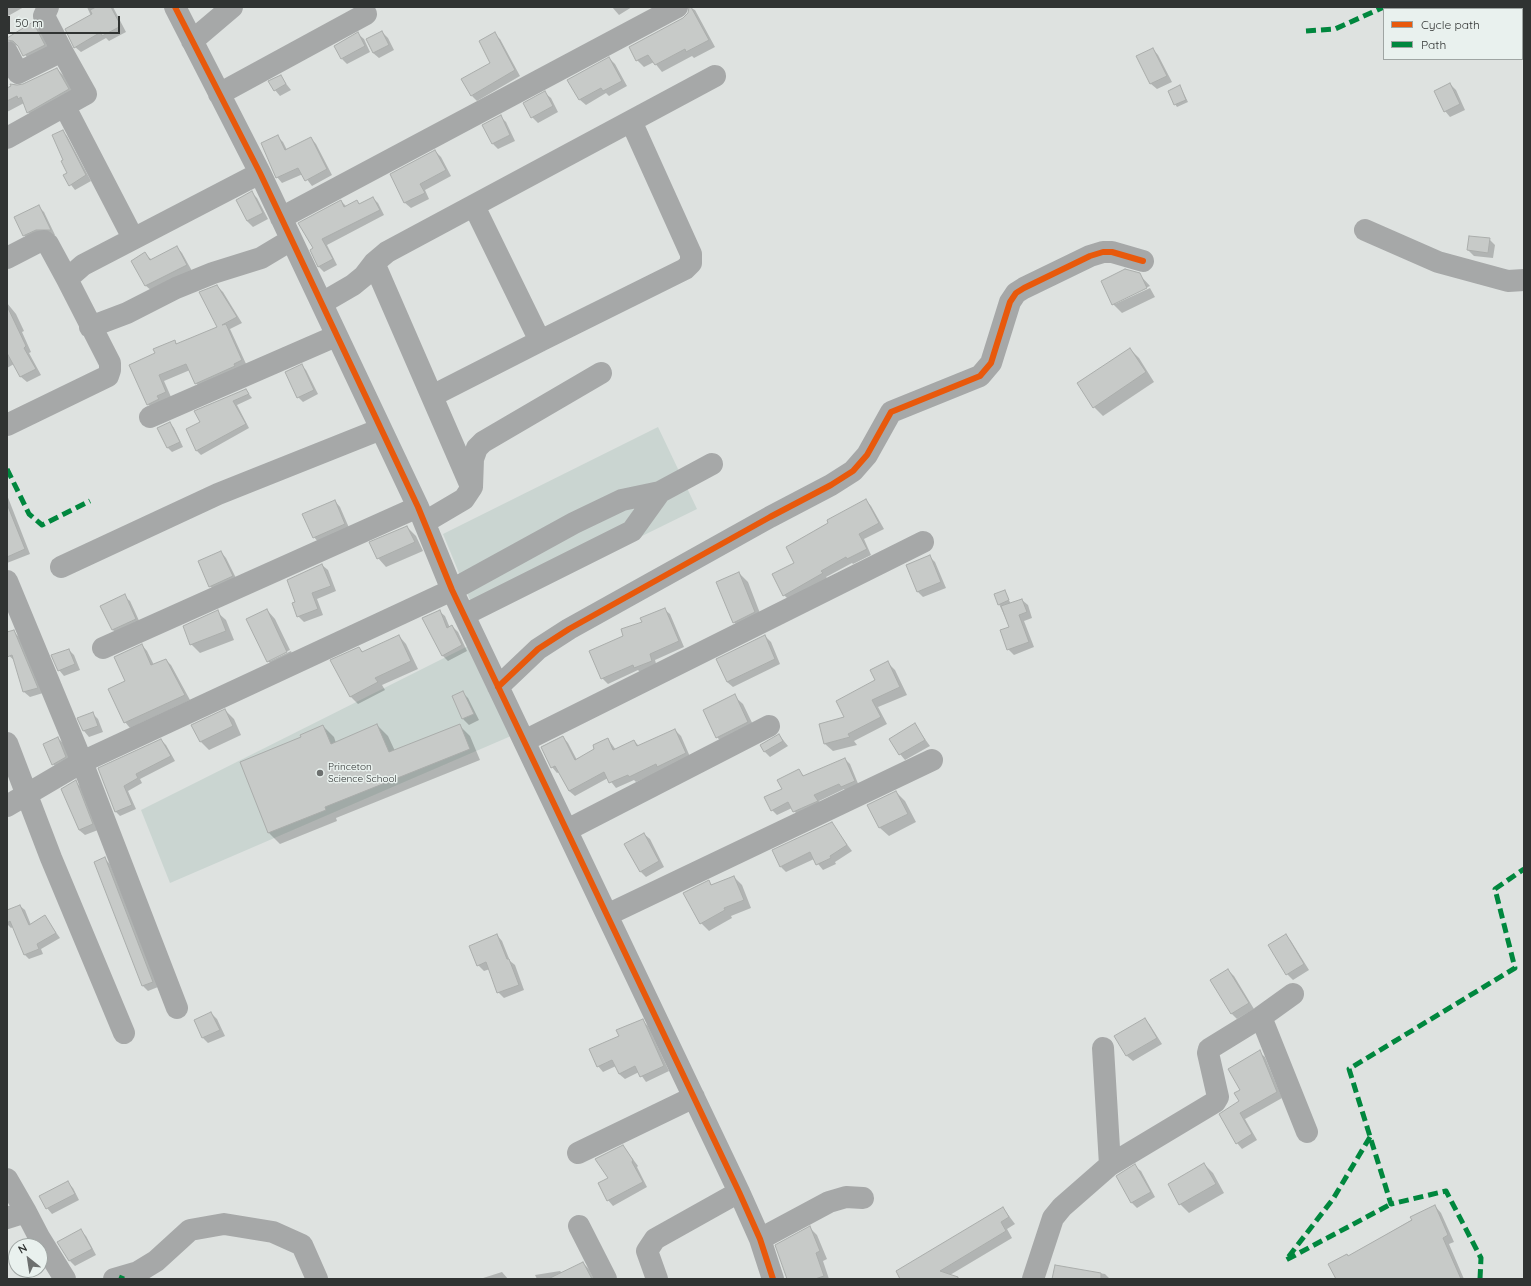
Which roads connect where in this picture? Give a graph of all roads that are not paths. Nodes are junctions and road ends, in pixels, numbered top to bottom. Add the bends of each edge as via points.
1 (48, 7) edge
2 (175, 7) edge
3 (232, 7) edge
4 (677, 7) edge
5 (366, 14) dead end
6 (192, 41) junction
7 (62, 51) junction
8 (7, 52) edge
9 (12, 76) edge
10 (715, 76) dead end
11 (219, 94) junction
12 (65, 107) junction
13 (631, 121) junction
14 (7, 138) edge
15 (260, 173) junction
16 (474, 206) junction
17 (281, 218) junction
18 (1365, 230) dead end
19 (133, 238) junction
20 (291, 240) junction
21 (7, 258) edge
22 (1143, 261) dead end
23 (374, 263) junction
24 (67, 279) junction
25 (1524, 280) edge
26 (322, 303) junction
27 (90, 327) junction
28 (336, 336) junction
29 (540, 341) junction
30 (601, 373) dead end
31 (432, 396) junction
32 (150, 417) dead end
33 (7, 425) edge
34 (381, 429) junction
35 (712, 464) dead end
36 (472, 487) junction
37 (660, 492) junction
38 (421, 514) junction
39 (923, 542) dead end
40 (61, 567) dead end
41 (7, 581) edge
42 (452, 590) junction
43 (464, 614) junction
44 (103, 648) dead end
45 (498, 687) junction
46 (769, 726) dead end
47 (524, 741) junction
48 (7, 743) edge
49 (932, 760) dead end
50 (82, 762) junction
51 (27, 794) junction
52 (7, 806) edge
53 (567, 830) junction
54 (607, 915) junction
55 (1293, 994) dead end
56 (178, 1008) dead end
57 (1261, 1017) junction
58 (124, 1033) dead end
59 (1103, 1048) dead end
60 (694, 1097) junction
61 (1307, 1132) dead end
62 (578, 1153) dead end
63 (1110, 1165) junction
64 (7, 1179) edge
65 (739, 1192) junction
66 (863, 1198) dead end
67 (17, 1215) edge
68 (579, 1226) dead end
69 (760, 1239) junction
70 (65, 1279) edge
71 (114, 1279) edge
72 (318, 1279) edge
73 (606, 1279) edge
74 (657, 1279) edge
75 (773, 1279) edge
76 (1033, 1279) edge

1 - 7 street via 44,16
2 - 6 street
3 - 6 street
4 - 17 street
5 - 11 street
6 - 11 street
7 - 9 street
7 - 12 street via 86,94
8 - 9 street
10 - 13 street
11 - 15 street
12 - 14 street
12 - 19 street
13 - 16 street
13 - 29 street via 691,254 691,263 685,269
15 - 17 street
15 - 19 street
16 - 23 street via 387,252
16 - 29 street
17 - 20 street
18 - 25 street via 1438,262 1508,280
19 - 24 street via 83,265
20 - 26 street
20 - 27 street via 262,258 214,273
21 - 24 street via 38,242 44,242 48,244
22 - 45 street via 1103,252 1016,293 1010,302 990,363 980,376 891,412 867,454 853,471 569,629 538,649
23 - 26 street via 353,285
23 - 31 street
24 - 27 street
26 - 28 street
27 - 33 street via 110,363 108,376
28 - 32 street
28 - 34 street
29 - 31 street
30 - 36 street via 483,442 477,448 473,459
31 - 36 street
34 - 38 street
34 - 40 street via 218,494
35 - 37 street
36 - 38 street via 464,499
37 - 42 street via 622,500 574,523
37 - 43 street via 632,531
38 - 42 street
38 - 44 street
39 - 47 street
41 - 50 street
42 - 43 street
42 - 50 street
43 - 45 street
45 - 47 street
46 - 53 street
47 - 53 street
48 - 51 street
49 - 54 street
50 - 51 street
50 - 56 street
51 - 52 street
51 - 58 street
53 - 54 street
54 - 60 street
55 - 57 street
57 - 61 street
57 - 63 street via 1209,1049 1218,1097 1215,1102
59 - 63 street
60 - 62 street
60 - 65 street
63 - 76 street via 1062,1206 1053,1218
64 - 67 street
65 - 69 street
65 - 74 street via 655,1239 647,1251
66 - 69 street via 846,1197 829,1202
67 - 70 street via 39,1237
68 - 73 street
69 - 75 street
71 - 72 street via 138,1272 156,1261 190,1230 224,1224 273,1232 302,1245

